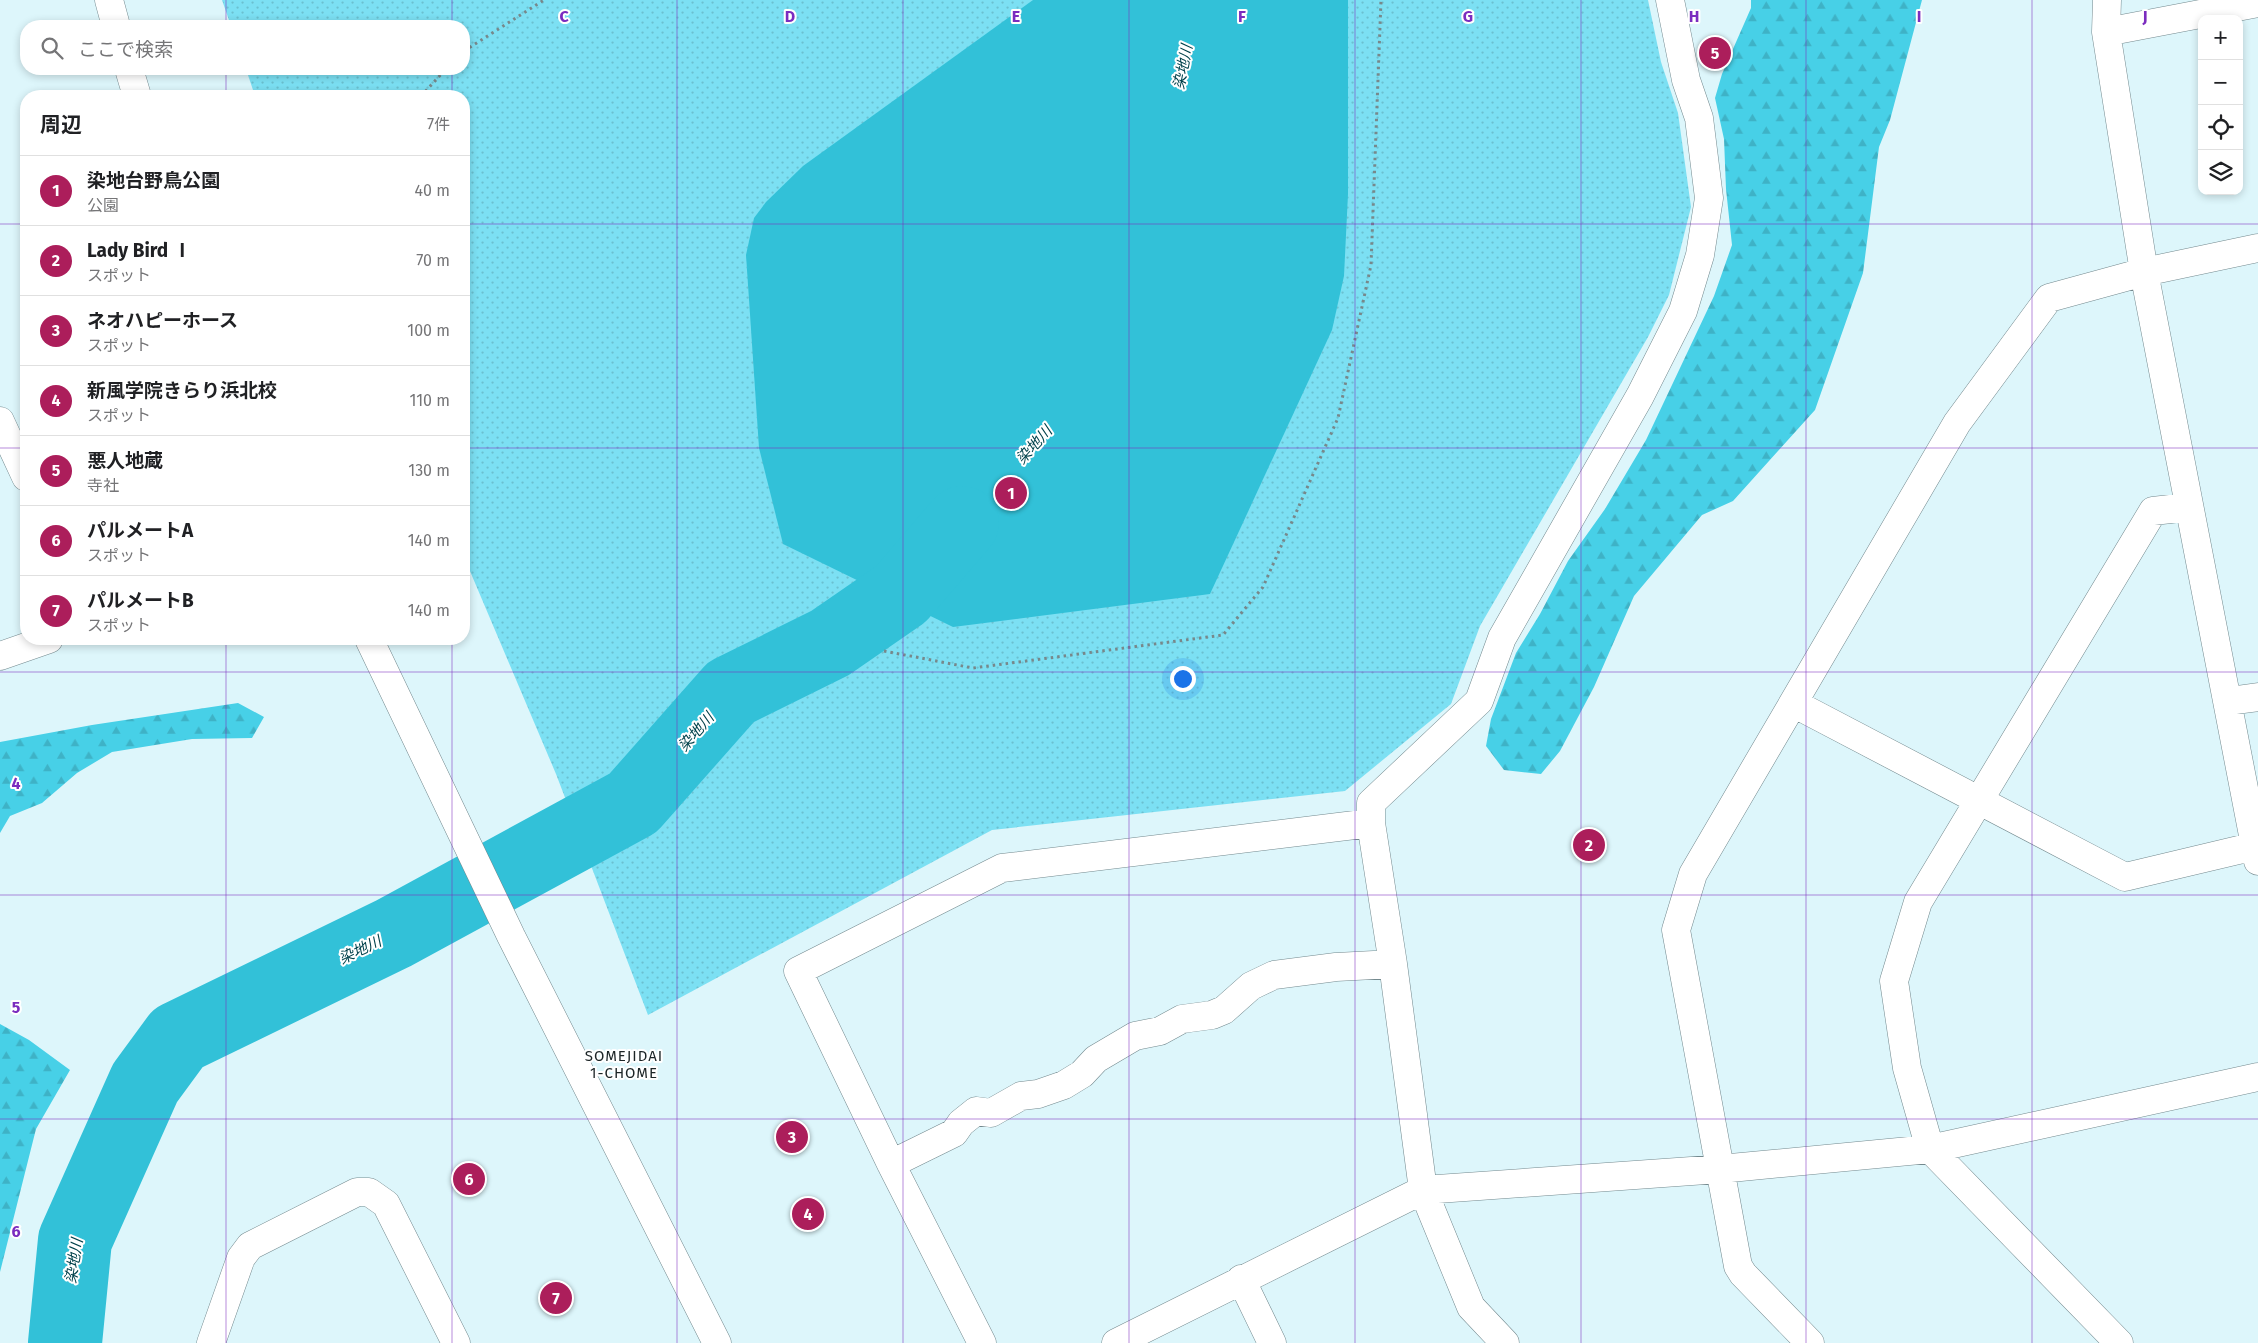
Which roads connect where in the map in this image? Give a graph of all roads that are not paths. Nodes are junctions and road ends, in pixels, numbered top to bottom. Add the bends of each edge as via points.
1 (109, 0) edge
2 (1670, 0) edge
3 (2107, 0) edge
4 (2258, 3) edge
5 (114, 20) edge
6 (2106, 32) junction
7 (131, 75) edge
8 (135, 90) edge
9 (2258, 248) edge
10 (2144, 272) junction
11 (0, 421) edge
12 (20, 464) edge
13 (2188, 507) junction
14 (32, 645) edge
15 (372, 645) edge
16 (0, 656) edge
17 (2258, 697) edge
18 (2229, 701) junction
19 (1794, 703) junction
20 (1979, 799) junction
21 (1371, 823) junction
22 (2256, 854) edge
23 (1393, 964) junction
24 (2258, 1077) edge
25 (1930, 1149) junction
26 (891, 1164) junction
27 (1720, 1168) junction
28 (1424, 1190) junction
29 (1241, 1279) junction
30 (211, 1343) edge
31 (456, 1343) edge
32 (717, 1343) edge
33 (982, 1343) edge
34 (1116, 1343) edge
35 (1272, 1343) edge
36 (1504, 1343) edge
37 (1810, 1343) edge
38 (2119, 1343) edge

1 - 5 street
2 - 21 street via 1686,80 1700,118 1708,198 1700,255 1683,311 1640,396 1502,638 1479,701 1371,803
3 - 6 street
4 - 6 street
6 - 10 street
7 - 8 street
9 - 10 street
10 - 13 street
10 - 19 street via 2049,298 1957,423
11 - 12 street
13 - 18 street
13 - 20 street via 2153,511
14 - 16 street
15 - 32 street via 511,936
17 - 18 street
18 - 22 street
19 - 20 street
19 - 27 street via 1693,874 1676,930
20 - 22 street via 2125,877
20 - 25 street via 1918,902 1894,981 1907,1068
21 - 23 street
21 - 26 street via 1002,868 798,970
23 - 26 street via 1274,975 1251,986 1224,1010 1204,1018 1182,1019 1160,1030 1135,1036 1096,1059 1073,1080 1053,1090 1021,1096 991,1112 976,1111 954,1133
23 - 28 street
24 - 25 street
25 - 27 street
25 - 38 street
26 - 33 street
27 - 28 street
27 - 37 street via 1738,1266
28 - 29 street
28 - 36 street via 1471,1307
29 - 34 street
29 - 35 street
30 - 31 street via 241,1258 250,1246 357,1192 369,1192 386,1204

